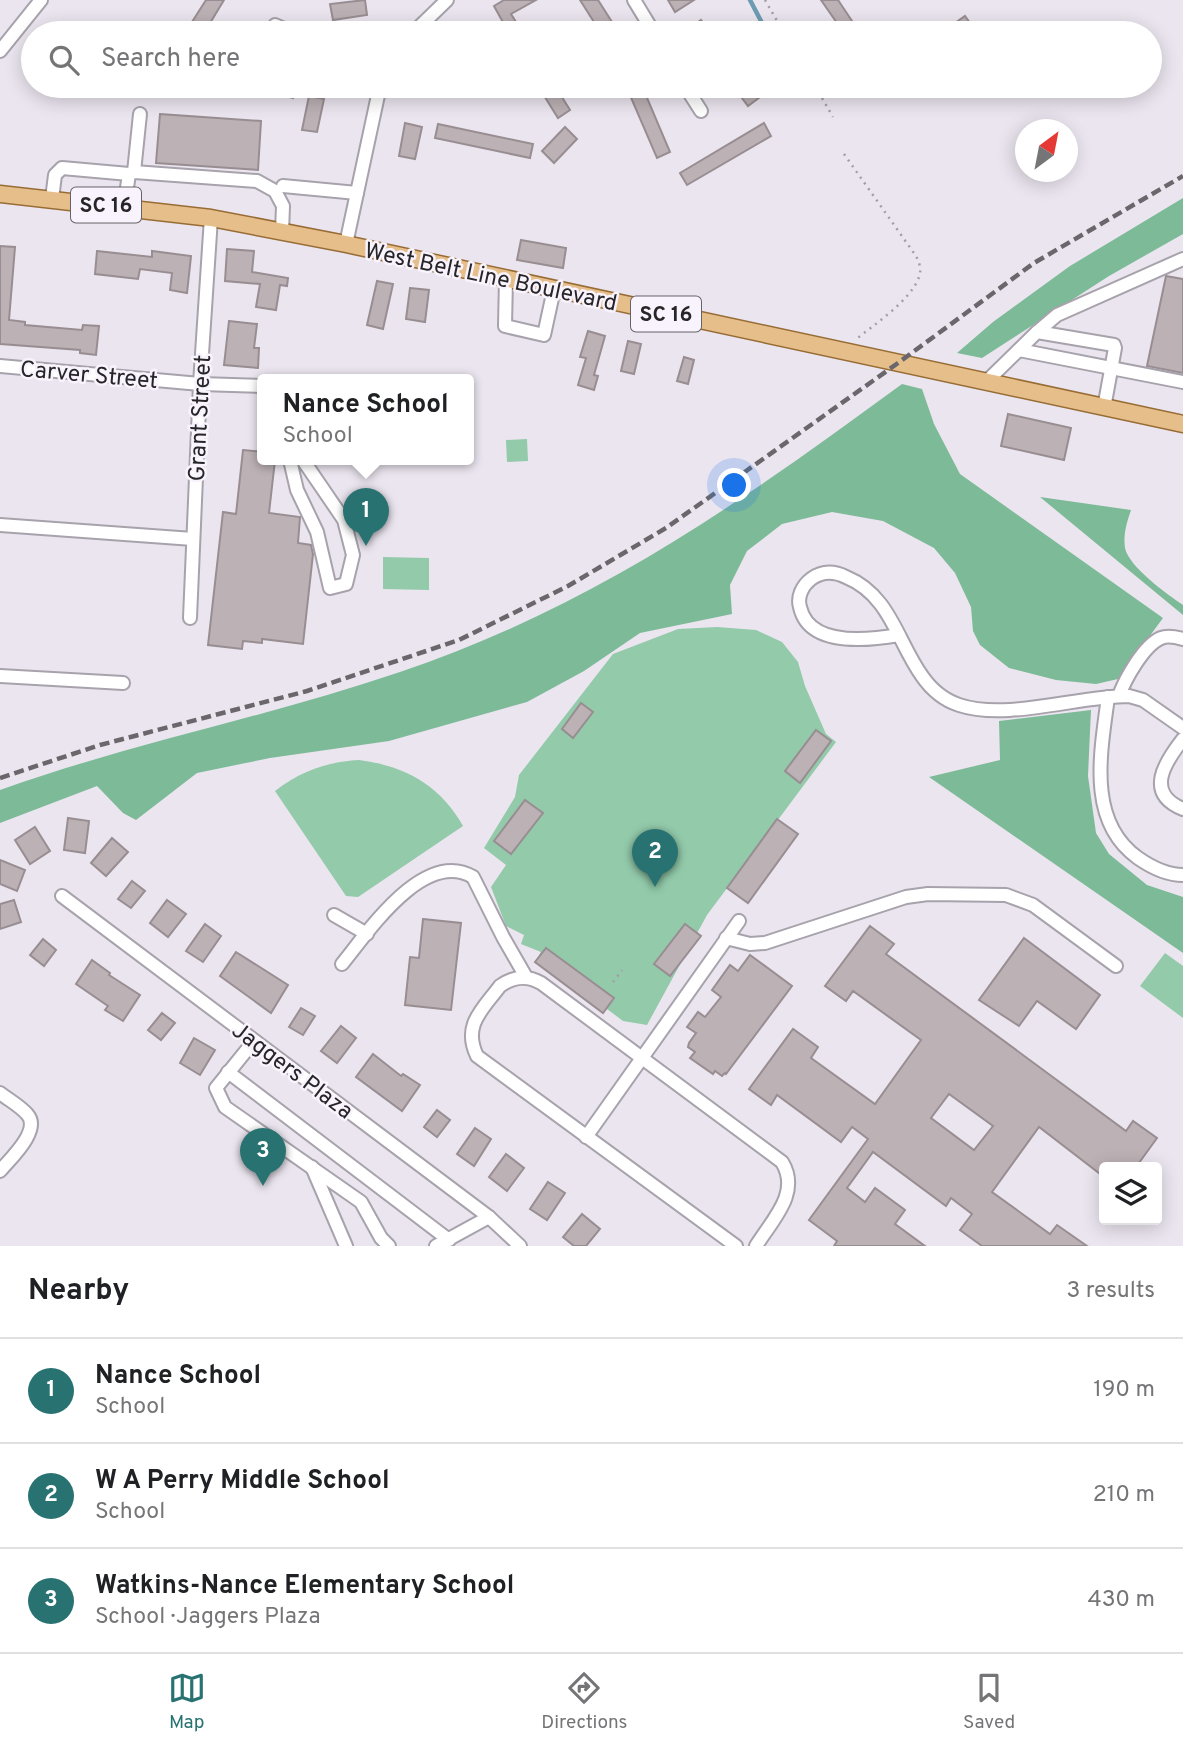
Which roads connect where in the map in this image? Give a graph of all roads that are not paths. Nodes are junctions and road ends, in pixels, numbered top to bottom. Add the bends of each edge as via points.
1 (41, 0) edge
2 (447, 0) edge
3 (634, 0) edge
4 (24, 21) edge
5 (425, 21) edge
6 (647, 21) edge
7 (21, 25) edge
8 (0, 51) edge
9 (377, 98) edge
10 (693, 98) edge
11 (701, 111) dead end
12 (140, 114) dead end
13 (132, 173) junction
14 (283, 186) dead end
15 (357, 193) junction
16 (0, 194) edge
17 (52, 199) junction
18 (124, 208) junction
19 (211, 218) junction
20 (282, 232) junction
21 (346, 244) junction
22 (1183, 259) edge
23 (506, 279) junction
24 (554, 289) junction
25 (1037, 332) junction
26 (1018, 350) junction
27 (0, 366) edge
28 (1111, 368) junction
29 (986, 382) junction
30 (1183, 382) edge
31 (200, 384) junction
32 (257, 386) edge
33 (1104, 408) junction
34 (1183, 424) edge
35 (290, 465) edge
36 (306, 465) edge
37 (0, 525) edge
38 (193, 539) junction
39 (190, 618) dead end
40 (899, 635) junction
41 (1183, 639) edge
42 (0, 676) edge
43 (123, 683) dead end
44 (1113, 696) junction
45 (1183, 728) edge
46 (1183, 739) edge
47 (1183, 809) edge
48 (1183, 875) edge
49 (62, 896) dead end
50 (334, 915) dead end
51 (739, 920) dead end
52 (367, 934) junction
53 (726, 938) junction
54 (342, 964) dead end
55 (1116, 966) dead end
56 (526, 977) junction
57 (254, 1041) junction
58 (643, 1059) junction
59 (228, 1072) junction
60 (0, 1093) edge
61 (586, 1137) junction
62 (312, 1167) junction
63 (0, 1171) edge
64 (489, 1217) junction
65 (722, 1236) junction
66 (449, 1240) junction
67 (346, 1246) edge
68 (389, 1246) edge
69 (436, 1246) edge
70 (520, 1246) edge
71 (713, 1246) edge
72 (736, 1246) edge
73 (756, 1246) edge

1 - 4 street
2 - 5 street
3 - 6 street
7 - 8 street
9 - 15 street
10 - 11 street
12 - 13 street
13 - 17 street via 62,168 55,175
13 - 18 street
13 - 20 street via 257,181 275,191 283,206
14 - 15 street
15 - 21 street
16 - 17 main road, West Belt Line Boulevard / SC 16
17 - 18 main road, West Belt Line Boulevard / SC 16
18 - 19 main road, West Belt Line Boulevard / SC 16
19 - 20 main road, West Belt Line Boulevard / SC 16
19 - 31 street, Grant Street
20 - 21 main road, West Belt Line Boulevard / SC 16
21 - 23 main road, West Belt Line Boulevard / SC 16
22 - 25 street via 1057,315
23 - 24 main road, West Belt Line Boulevard / SC 16
23 - 24 street via 505,326 544,335
24 - 29 main road, West Belt Line Boulevard / SC 16
25 - 26 street
25 - 28 street via 1114,345
26 - 28 street
26 - 29 street
27 - 31 street, Carver Street
28 - 30 street
28 - 33 street
29 - 33 main road, West Belt Line Boulevard / SC 16
31 - 32 street, Carver Street
31 - 38 street, Grant Street
33 - 34 main road, West Belt Line Boulevard / SC 16
35 - 36 street via 317,532 330,588 346,584 353,555 344,520
37 - 38 street
38 - 39 street, Grant Street
40 - 40 street via 881,603 851,579 827,572 802,589 803,615 824,634 869,639
40 - 44 street via 924,679 939,694 972,709 1002,710
41 - 44 street via 1156,641
42 - 43 street
44 - 45 street via 1143,700
44 - 48 street via 1099,779 1112,827 1126,848 1147,864
46 - 47 street via 1167,761 1161,783 1168,800
49 - 57 street, Jaggers Plaza
50 - 52 street
51 - 53 street
52 - 54 street
52 - 56 street via 414,885 440,872 459,870 473,877
53 - 55 street via 765,943 886,902 928,894 1006,895 1033,905
53 - 58 street
56 - 58 street
56 - 61 street via 507,981 494,994 471,1029 474,1049 484,1063
57 - 59 street
57 - 64 street, Jaggers Plaza
58 - 61 street
58 - 73 street via 772,1154 786,1170 787,1197
59 - 62 street via 216,1088 225,1107
59 - 66 street
60 - 63 street via 30,1116 32,1126 26,1141
61 - 65 street
62 - 67 street
62 - 68 street via 362,1202
64 - 66 street
64 - 70 street, Jaggers Plaza
65 - 71 street
65 - 72 street
66 - 69 street

